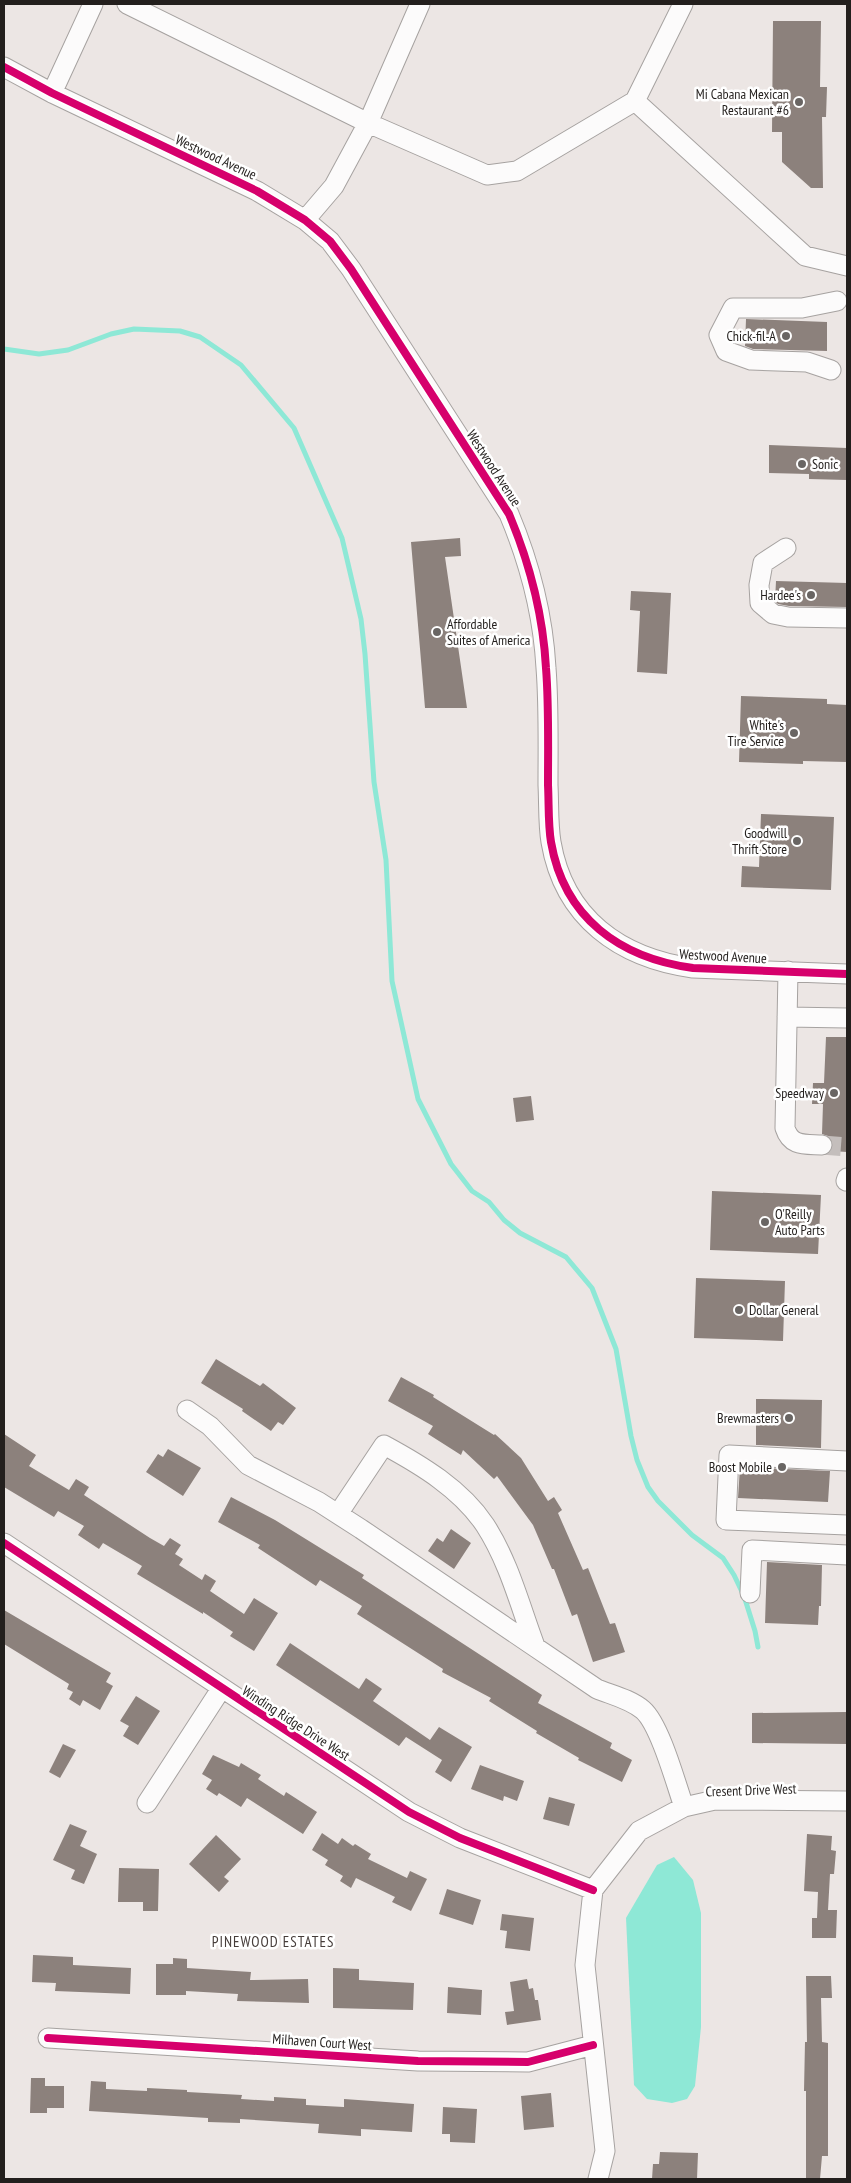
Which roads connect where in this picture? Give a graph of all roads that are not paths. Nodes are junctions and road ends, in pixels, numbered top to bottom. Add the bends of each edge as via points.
1 (93, 4) edge
2 (127, 4) edge
3 (420, 4) edge
4 (683, 4) edge
5 (4, 67) edge
6 (52, 93) junction
7 (634, 101) junction
8 (368, 123) junction
9 (305, 220) junction
10 (847, 266) edge
11 (837, 301) dead end
12 (830, 370) dead end
13 (786, 548) dead end
14 (847, 618) edge
15 (788, 971) junction
16 (847, 974) edge
17 (787, 1017) junction
18 (847, 1018) edge
19 (822, 1145) tunnel mouth
20 (187, 1410) dead end
21 (847, 1460) edge
22 (338, 1514) junction
23 (847, 1525) edge
24 (4, 1543) edge
25 (847, 1556) edge
26 (750, 1593) dead end
27 (535, 1646) junction
28 (221, 1689) junction
29 (847, 1801) edge
30 (147, 1803) dead end
31 (684, 1807) junction
32 (593, 1890) junction
33 (48, 2038) dead end
34 (594, 2046) junction
35 (598, 2179) edge

1 - 6 street
2 - 8 street
3 - 8 street
4 - 7 street
5 - 6 street, Westwood Avenue
6 - 9 street, Westwood Avenue via 257,190
7 - 8 street via 517,171 487,175
7 - 10 street via 805,256
8 - 9 street via 334,186
9 - 15 street, Westwood Avenue via 330,241 351,269 509,514 521,541 540,612 546,668 551,842 561,877 575,903 608,937 647,958 692,968
11 - 12 street via 802,308 733,308 719,335 726,351 751,360 807,362
13 - 14 street via 763,563 758,585 760,603 773,614 788,617
15 - 16 street, Westwood Avenue
15 - 17 street
17 - 18 street
17 - 19 street via 785,1128 795,1143
20 - 22 street via 210,1426 248,1465
21 - 23 street via 729,1455 726,1520
22 - 27 street
22 - 27 street via 384,1445 422,1467 455,1492 485,1525 505,1563
24 - 28 street, Winding Ridge Drive West
25 - 26 street via 752,1550
27 - 31 street via 597,1689 644,1711 661,1740
28 - 30 street
28 - 32 street, Winding Ridge Drive West via 408,1812 460,1838
29 - 31 street, Cresent Drive West via 715,1800
31 - 32 street, Cresent Drive West via 639,1831
32 - 34 street via 585,1965
33 - 34 street, Milhaven Court West via 418,2061 528,2062
34 - 35 street via 605,2151

